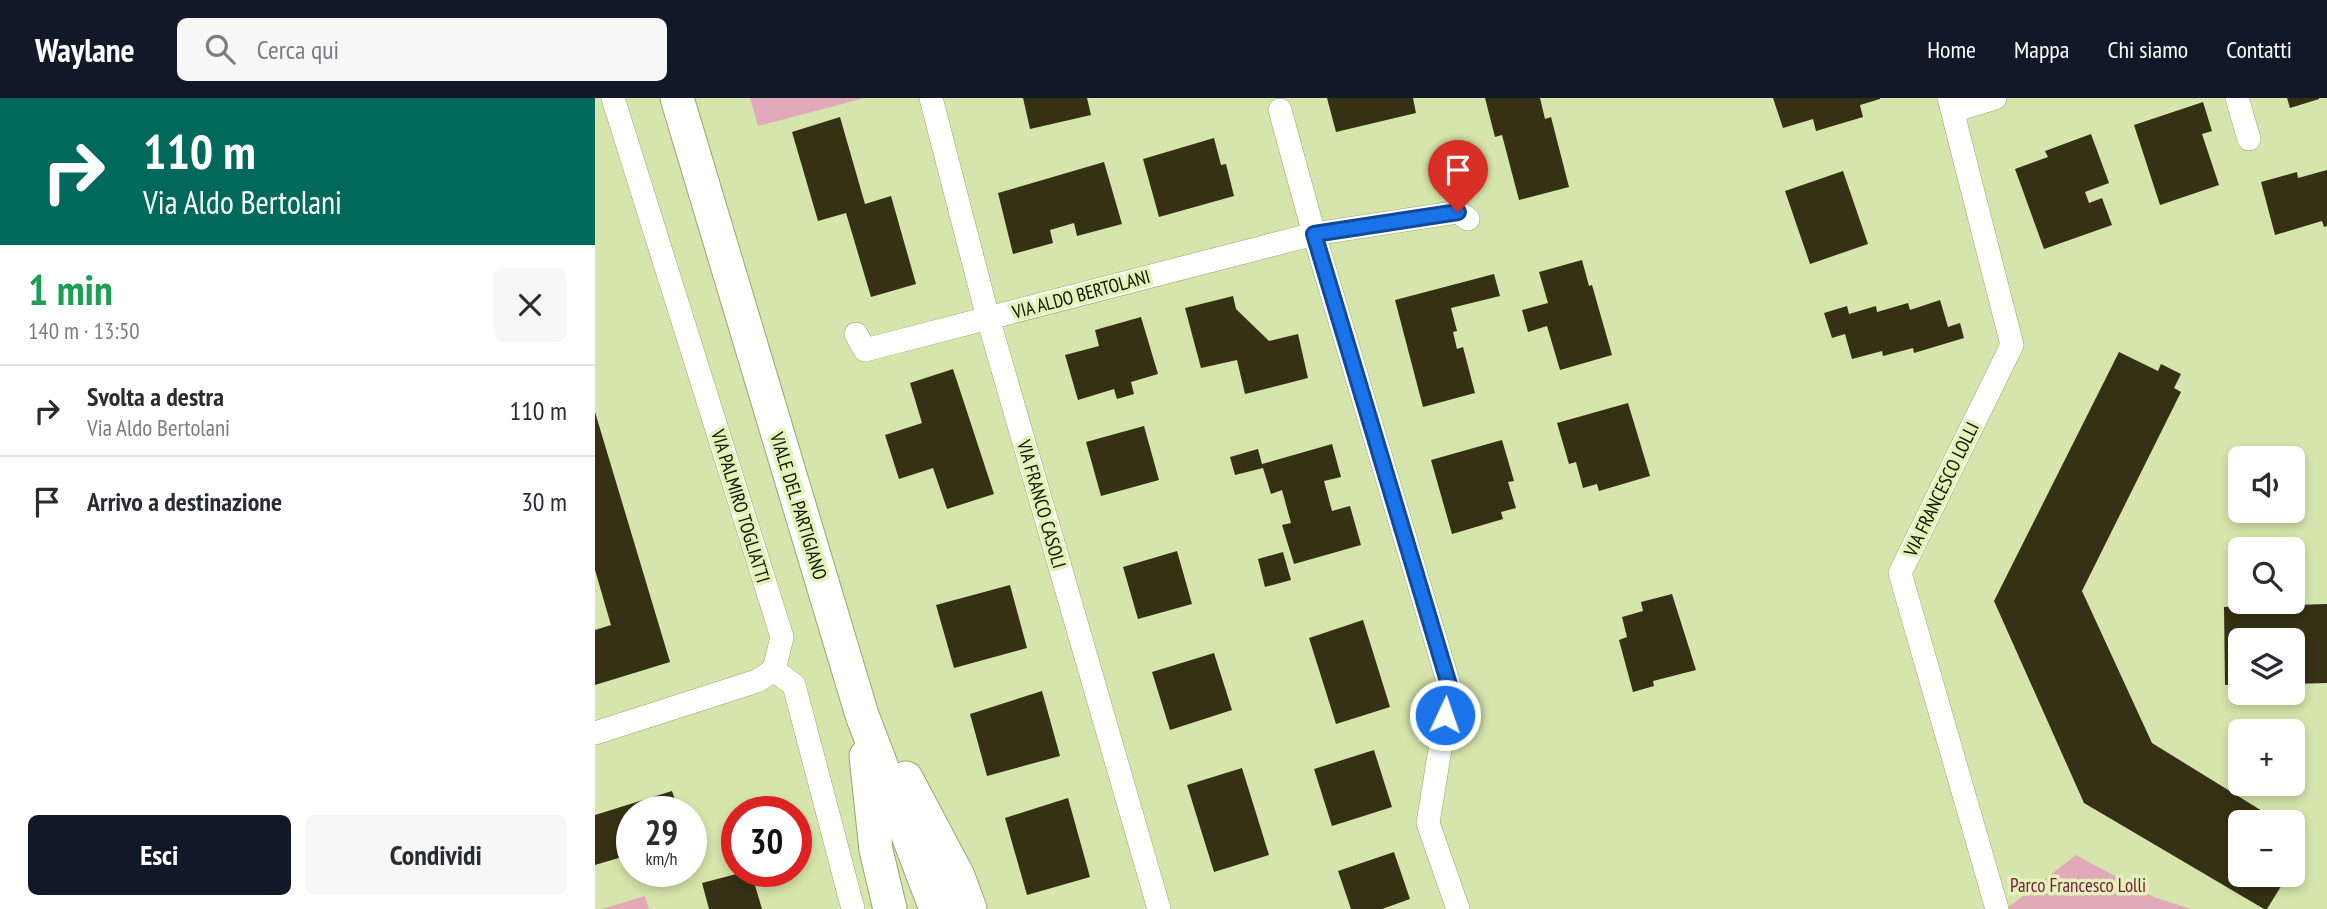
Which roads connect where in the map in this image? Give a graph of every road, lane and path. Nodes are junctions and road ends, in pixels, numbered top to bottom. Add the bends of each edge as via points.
1 (613, 98) edge
2 (677, 98) edge
3 (931, 98) edge
4 (1995, 98) edge
5 (2237, 98) edge
6 (1951, 104) edge
7 (1280, 110) dead end
8 (2249, 139) dead end
9 (1468, 219) dead end
10 (1314, 234) junction
11 (988, 318) junction
12 (856, 334) dead end
13 (848, 668) junction
14 (774, 670) junction
15 (862, 715) junction
16 (595, 733) edge
17 (853, 909) edge
18 (890, 909) edge
19 (936, 909) edge
20 (970, 909) edge
21 (1159, 909) edge
22 (1458, 909) edge
23 (1997, 909) edge

1 - 14 street, VIA PALMIRO TOGLIATTI via 782,637
2 - 13 main road, VIALE DEL PARTIGIANO
3 - 11 street, VIA FRANCO CASOLI
4 - 6 street, VIA FRANCESCO LOLLI
5 - 8 street
6 - 23 street, VIA FRANCESCO LOLLI via 2012,345 1900,573
7 - 10 street
9 - 10 street, VIA ALDO BERTOLANI via 1458,212
10 - 11 street, VIA ALDO BERTOLANI
10 - 22 street via 1450,688 1428,823
11 - 12 street, VIA ALDO BERTOLANI via 865,350
11 - 21 street, VIA FRANCO CASOLI
13 - 15 main road, VIALE DEL PARTIGIANO
13 - 20 main road via 958,876
14 - 16 street via 757,681
14 - 17 street via 794,685
15 - 18 main road via 876,850
15 - 19 main road, VIALE DEL PARTIGIANO

